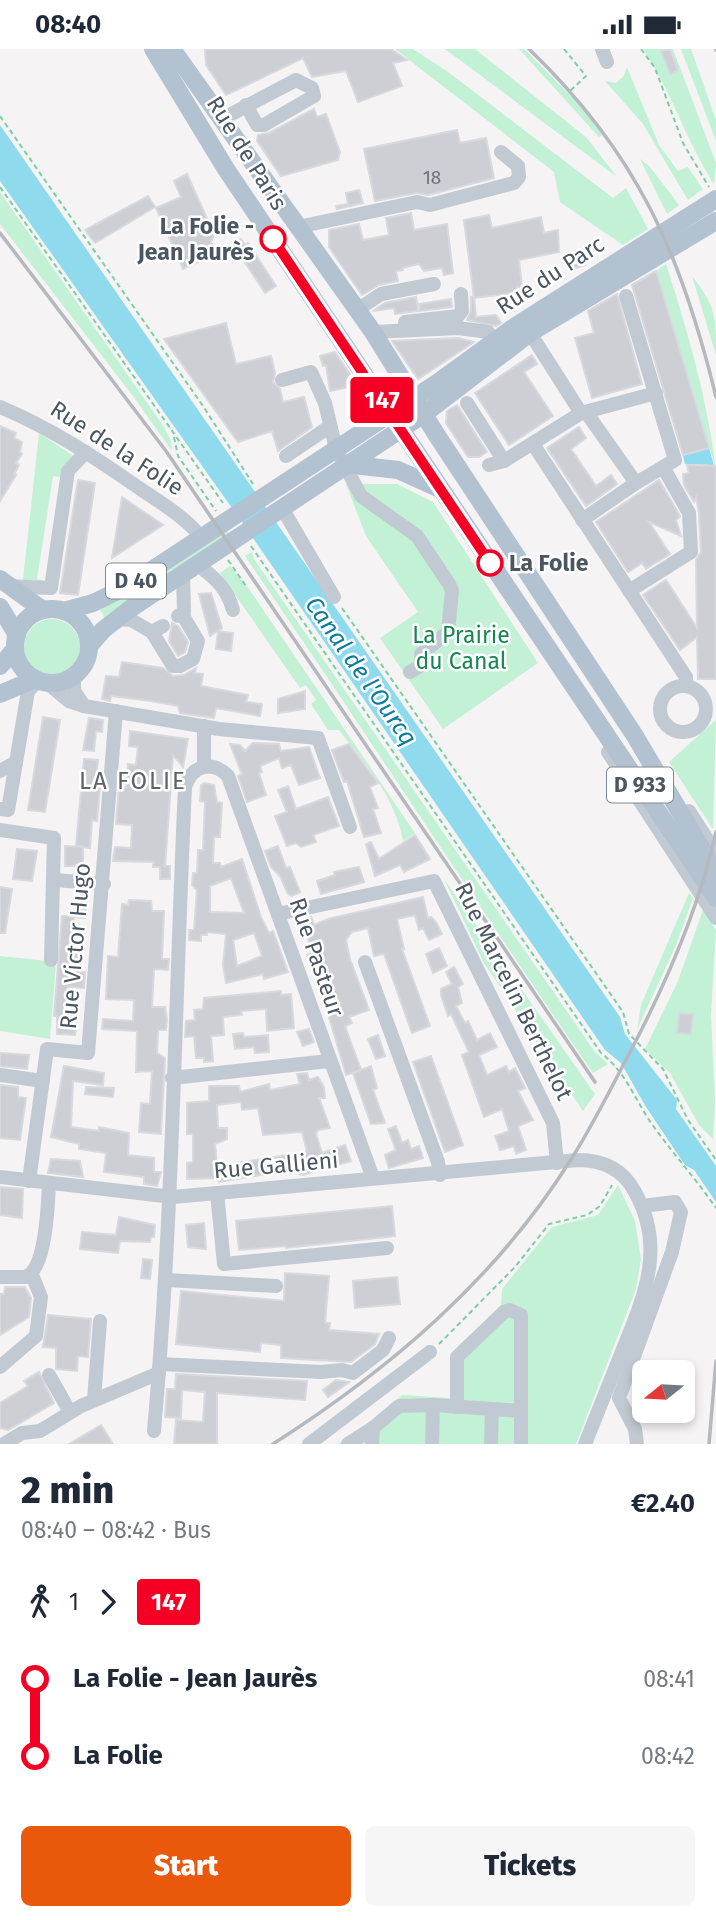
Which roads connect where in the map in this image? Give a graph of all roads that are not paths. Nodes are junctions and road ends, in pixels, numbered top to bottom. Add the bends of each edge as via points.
1 (153, 49) edge
2 (172, 49) edge
3 (246, 105) dead end
4 (220, 120) junction
5 (501, 152) dead end
6 (714, 196) edge
7 (716, 221) edge
8 (298, 227) junction
9 (597, 283) junction
10 (434, 284) dead end
11 (461, 294) dead end
12 (626, 296) dead end
13 (357, 310) junction
14 (473, 322) dead end
15 (371, 329) junction
16 (530, 333) junction
17 (491, 337) junction
18 (282, 380) dead end
19 (656, 393) junction
20 (414, 397) junction
21 (467, 403) dead end
22 (0, 407) edge
23 (583, 413) junction
24 (424, 414) junction
25 (395, 421) junction
26 (329, 427) junction
27 (533, 444) junction
28 (86, 452) junction
29 (286, 456) dead end
30 (340, 456) junction
31 (504, 461) junction
32 (489, 465) dead end
33 (663, 467) junction
34 (636, 483) junction
35 (440, 489) junction
36 (280, 509) junction
37 (582, 520) junction
38 (202, 538) junction
39 (195, 565) junction
40 (4, 582) edge
41 (629, 591) junction
42 (334, 597) road end
43 (0, 607) edge
44 (43, 610) junction
45 (233, 610) dead end
46 (64, 611) junction
47 (116, 619) junction
48 (16, 642) junction
49 (89, 646) junction
50 (0, 666) edge
51 (410, 672) dead end
52 (74, 675) junction
53 (40, 681) junction
54 (686, 686) dead end
55 (0, 694) edge
56 (84, 706) junction
57 (116, 711) junction
58 (204, 726) junction
59 (16, 762) junction
60 (204, 766) junction
61 (0, 771) edge
62 (0, 809) edge
63 (351, 827) dead end
64 (0, 830) edge
65 (708, 848) edge
66 (716, 873) edge
67 (695, 877) junction
68 (55, 880) junction
69 (104, 884) junction
70 (716, 898) edge
71 (278, 914) junction
72 (716, 918) edge
73 (51, 960) dead end
74 (365, 962) dead end
75 (329, 1061) junction
76 (0, 1075) edge
77 (172, 1078) junction
78 (43, 1081) junction
79 (557, 1163) junction
80 (440, 1175) junction
81 (0, 1177) edge
82 (373, 1178) junction
83 (29, 1181) junction
84 (50, 1184) junction
85 (217, 1192) junction
86 (172, 1196) junction
87 (642, 1206) junction
88 (387, 1248) dead end
89 (32, 1275) junction
90 (0, 1277) edge
91 (167, 1280) junction
92 (276, 1286) dead end
93 (100, 1321) dead end
94 (390, 1338) dead end
95 (430, 1352) road end
96 (0, 1367) edge
97 (160, 1368) junction
98 (49, 1375) dead end
99 (94, 1400) junction
100 (433, 1405) junction
101 (457, 1407) junction
102 (492, 1409) junction
103 (521, 1411) junction
104 (70, 1412) junction
105 (373, 1428) junction
106 (154, 1431) dead end
107 (37, 1438) edge
108 (4, 1444) edge
109 (309, 1444) edge
110 (348, 1444) edge
111 (372, 1444) edge
112 (432, 1444) edge
113 (491, 1444) edge
114 (521, 1444) edge
115 (585, 1444) edge
116 (637, 1444) edge

1 - 25 main road, Rue de Paris / D 933 via 226,169
2 - 4 main road, Rue de Paris / D 933
3 - 4 street
4 - 8 main road, Rue de Paris / D 933
5 - 8 street via 518,166 514,183 430,205 416,202
6 - 9 main road, Rue du Parc / D 40
7 - 9 main road, Rue du Parc / D 40 via 647,265
8 - 13 main road, Rue de Paris / D 933
9 - 16 main road, Rue du Parc / D 40
9 - 17 main road, Rue du Parc / D 40
10 - 13 street via 381,294
11 - 15 street via 458,316
12 - 19 street
13 - 15 main road, Rue de Paris / D 933
14 - 17 street via 489,322
15 - 17 street via 458,328
15 - 20 main road, Rue de Paris / D 933
16 - 23 street
16 - 24 main road, Rue du Parc / D 40
17 - 20 main road, Rue du Parc / D 40
18 - 26 street via 311,373 325,403
19 - 23 street
19 - 33 street via 675,460
20 - 24 main road, Rue de Paris / D 933
20 - 25 main road, D 40
21 - 31 street
22 - 28 street, Rue de la Folie via 43,425
23 - 27 street
23 - 34 street
24 - 25 main road, D 40
24 - 65 main road, D 933
25 - 30 main road, D 40
25 - 35 main road, Rue de Paris / D 933
26 - 29 street
26 - 30 street
27 - 31 street
27 - 37 street
28 - 38 street, Rue de la Folie via 180,516
28 - 40 street via 68,471 51,588
30 - 35 main road via 398,470
30 - 36 main road, D 40
30 - 38 main road, D 40 via 263,495
30 - 51 street via 361,496 416,536 452,591 449,632 421,654 422,665
31 - 32 street
33 - 34 street
33 - 41 street via 690,513 691,552
34 - 37 street
35 - 67 main road, Rue de Paris / D 933
36 - 39 main road, D 40
36 - 42 street
37 - 41 street
38 - 46 main road, D 40 via 118,592
39 - 45 street via 228,593
39 - 47 main road, D 40
39 - 47 street via 180,615 198,641 193,659 173,666 157,629
40 - 44 main road
41 - 54 street via 686,677
43 - 48 main road
44 - 46 main road
44 - 48 main road via 27,619
46 - 49 main road via 80,622
47 - 49 main road, D 40
48 - 50 main road
48 - 53 main road via 20,664
49 - 52 main road via 85,663
52 - 53 main road via 64,681
52 - 56 street via 74,691
53 - 55 main road
53 - 56 street
53 - 59 street via 28,691
56 - 57 street
57 - 58 street
57 - 69 street, Rue Victor Hugo
58 - 60 street
58 - 63 street via 318,738
59 - 61 street
59 - 62 street via 8,810
60 - 71 street, Rue Pasteur via 214,766 228,776
60 - 77 street via 190,775 185,787
64 - 68 street via 54,838
65 - 66 main road, D 933
67 - 70 main road, Rue de Paris / D 933
67 - 72 street, Rue de Paris
68 - 69 street
68 - 73 street
69 - 78 street, Rue Victor Hugo via 88,1053 47,1049
71 - 75 street, Rue Pasteur
71 - 79 street, Rue Marcelin Berthelot via 434,881 553,1123
74 - 80 street
75 - 77 street
75 - 82 street, Rue Pasteur
76 - 78 street
77 - 86 street
78 - 83 street, Rue Victor Hugo
79 - 80 street, Rue Gallieni
79 - 87 street, Rue Gallieni via 594,1161 618,1171
80 - 82 street, Rue Gallieni
81 - 83 street, Rue Gallieni
82 - 85 street, Rue Gallieni
83 - 84 street, Rue Gallieni
84 - 86 street, Rue Gallieni
84 - 89 street via 39,1260
85 - 86 street, Rue Gallieni
85 - 88 street via 224,1264
86 - 91 street
87 - 115 street via 652,1242 649,1283
87 - 116 street via 675,1202 681,1212 662,1281 619,1398 635,1429
89 - 90 street
89 - 96 street via 41,1297 36,1336
91 - 92 street
91 - 97 street
93 - 99 street
94 - 97 street via 383,1350 353,1373
95 - 109 street
97 - 99 street
97 - 106 street
98 - 104 street
99 - 104 street
100 - 101 street
100 - 105 street via 399,1406
100 - 112 street
101 - 102 street
101 - 103 street via 457,1357 510,1310 521,1315
102 - 103 street
102 - 113 street
103 - 114 street
104 - 107 street
105 - 110 street
105 - 111 street
107 - 108 street via 22,1433

